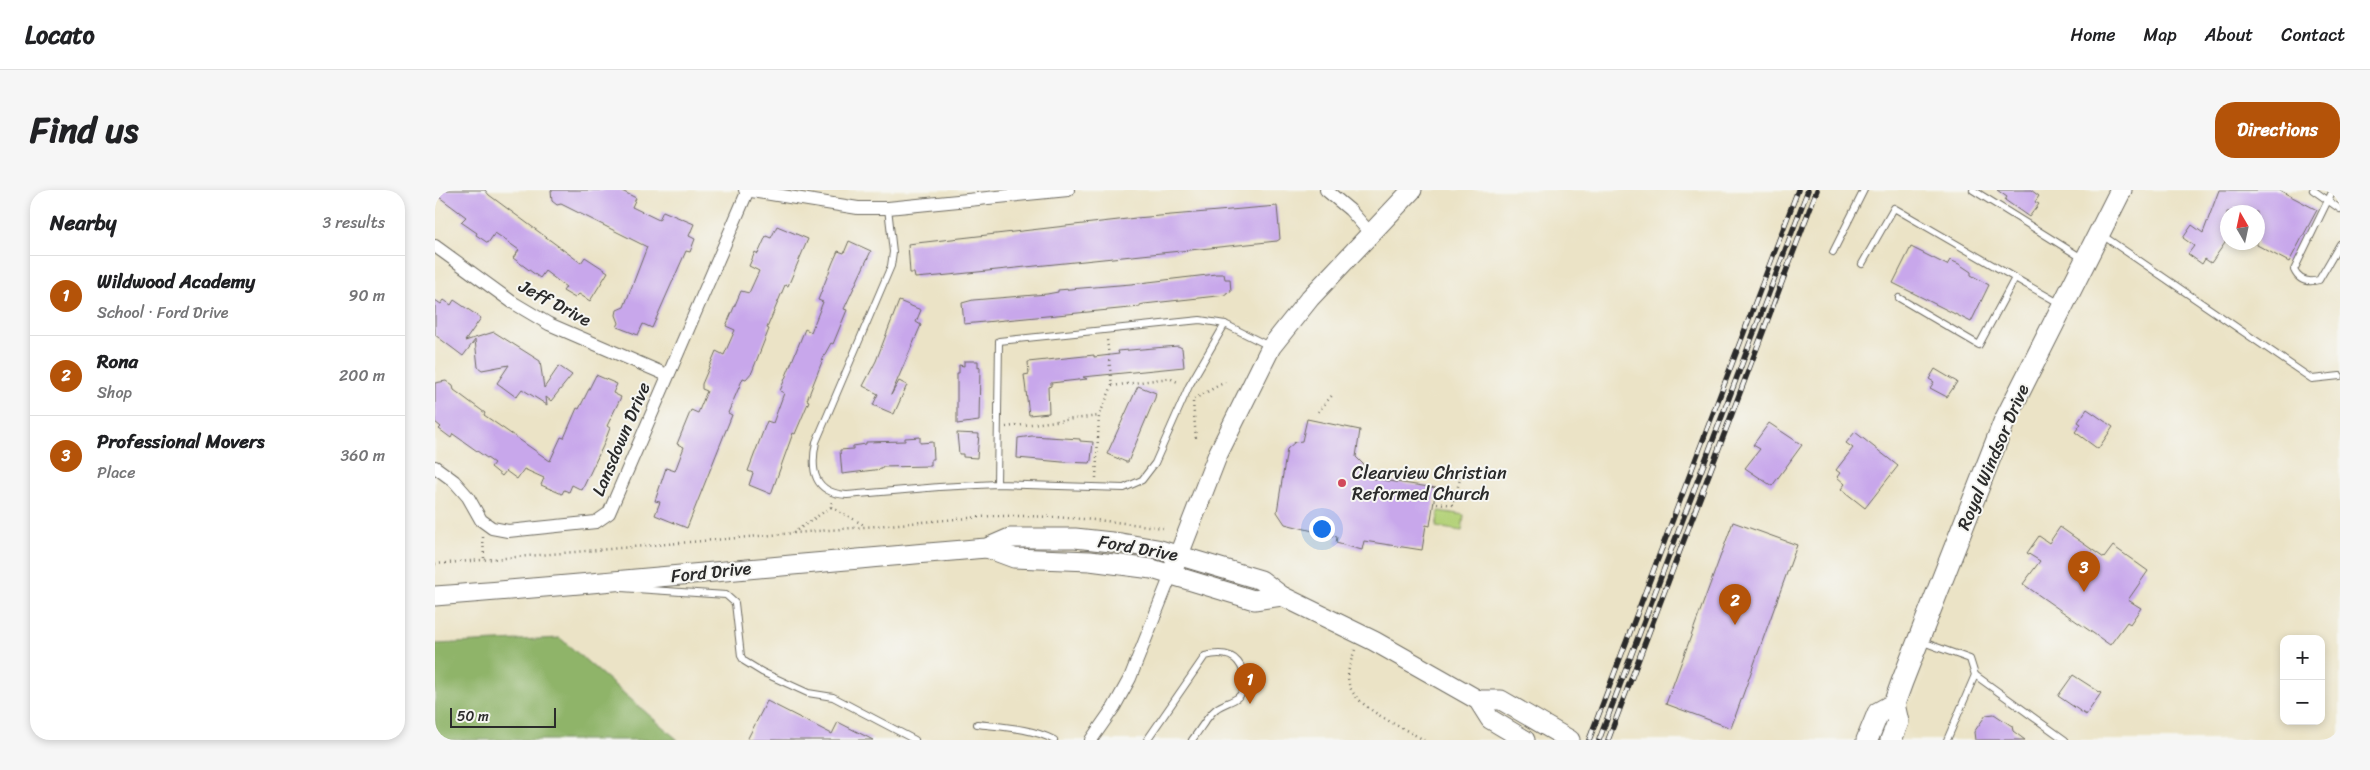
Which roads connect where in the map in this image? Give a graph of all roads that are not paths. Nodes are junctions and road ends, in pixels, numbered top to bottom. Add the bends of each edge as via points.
1 (747, 190) edge
2 (1068, 190) edge
3 (1326, 190) edge
4 (1412, 190) edge
5 (1864, 190) edge
6 (1973, 190) edge
7 (2121, 190) edge
8 (2313, 190) edge
9 (2333, 190) edge
10 (1000, 194) edge
11 (2328, 202) junction
12 (888, 208) junction
13 (2340, 209) edge
14 (2099, 232) junction
15 (1370, 233) junction
16 (2340, 244) edge
17 (435, 246) edge
18 (1833, 252) dead end
19 (2085, 260) junction
20 (1863, 264) dead end
21 (2015, 278) junction
22 (1899, 298) dead end
23 (2063, 305) junction
24 (1225, 324) junction
25 (1271, 347) junction
26 (667, 375) junction
27 (2340, 376) edge
28 (435, 467) edge
29 (997, 484) junction
30 (987, 548) junction
31 (1179, 555) junction
32 (1171, 575) junction
33 (592, 584) junction
34 (435, 596) edge
35 (1282, 596) junction
36 (1919, 641) junction
37 (1975, 675) junction
38 (1478, 700) junction
39 (1894, 704) junction
40 (977, 724) dead end
41 (915, 740) edge
42 (1054, 740) edge
43 (1091, 740) edge
44 (1147, 740) edge
45 (1192, 740) edge
46 (1525, 740) edge
47 (1570, 740) edge
48 (1867, 740) edge
49 (1891, 740) edge
50 (1947, 740) edge
51 (2065, 740) edge

1 - 12 street via 858,208
1 - 26 street, Lansdown Drive
2 - 10 street
3 - 15 street
4 - 15 main road
5 - 18 lane
6 - 19 lane
7 - 14 main road, Royal Windsor Drive
8 - 11 lane
9 - 11 lane
10 - 12 street
11 - 13 lane
11 - 16 lane via 2293,270 2309,282 2319,280
12 - 29 lane via 893,252 891,266 816,442 815,477 833,494 847,495
14 - 19 main road, Royal Windsor Drive
14 - 27 lane via 2312,379
15 - 25 main road via 1310,298
17 - 26 street, Jeff Drive via 512,302 549,324
19 - 23 main road, Royal Windsor Drive
20 - 21 lane via 1894,208
21 - 22 lane via 1979,345
21 - 23 lane
23 - 36 main road, Royal Windsor Drive via 2004,422
24 - 25 lane
24 - 29 lane via 1189,386 1155,463 1142,480 1124,488
24 - 29 lane via 1200,320 999,341
25 - 31 main road via 1218,454
26 - 28 street, Lansdown Drive via 609,514 597,522 507,530 492,528 481,520 454,481
30 - 31 main road, Ford Drive via 1010,538 1075,538
30 - 32 main road, Ford Drive via 1015,558 1116,564
30 - 33 main road, Ford Drive
31 - 32 main road
31 - 35 main road, Ford Drive via 1261,580
32 - 35 main road, Ford Drive via 1254,600
32 - 43 street via 1130,678
33 - 34 main road, Ford Drive
33 - 41 lane via 640,591 726,595 735,604 744,661 808,693 833,697
35 - 38 main road, Ford Drive via 1362,635
36 - 37 lane via 1970,659
36 - 39 main road, Royal Windsor Drive
37 - 50 lane
37 - 51 lane
38 - 46 main road, Ford Drive via 1490,719
38 - 47 main road, Ford Drive via 1501,700
39 - 48 main road, Royal Windsor Drive via 1878,713
39 - 49 main road, Royal Windsor Drive via 1898,722
40 - 42 lane
44 - 45 lane via 1205,656 1233,657 1243,672 1244,688 1239,696 1216,709

